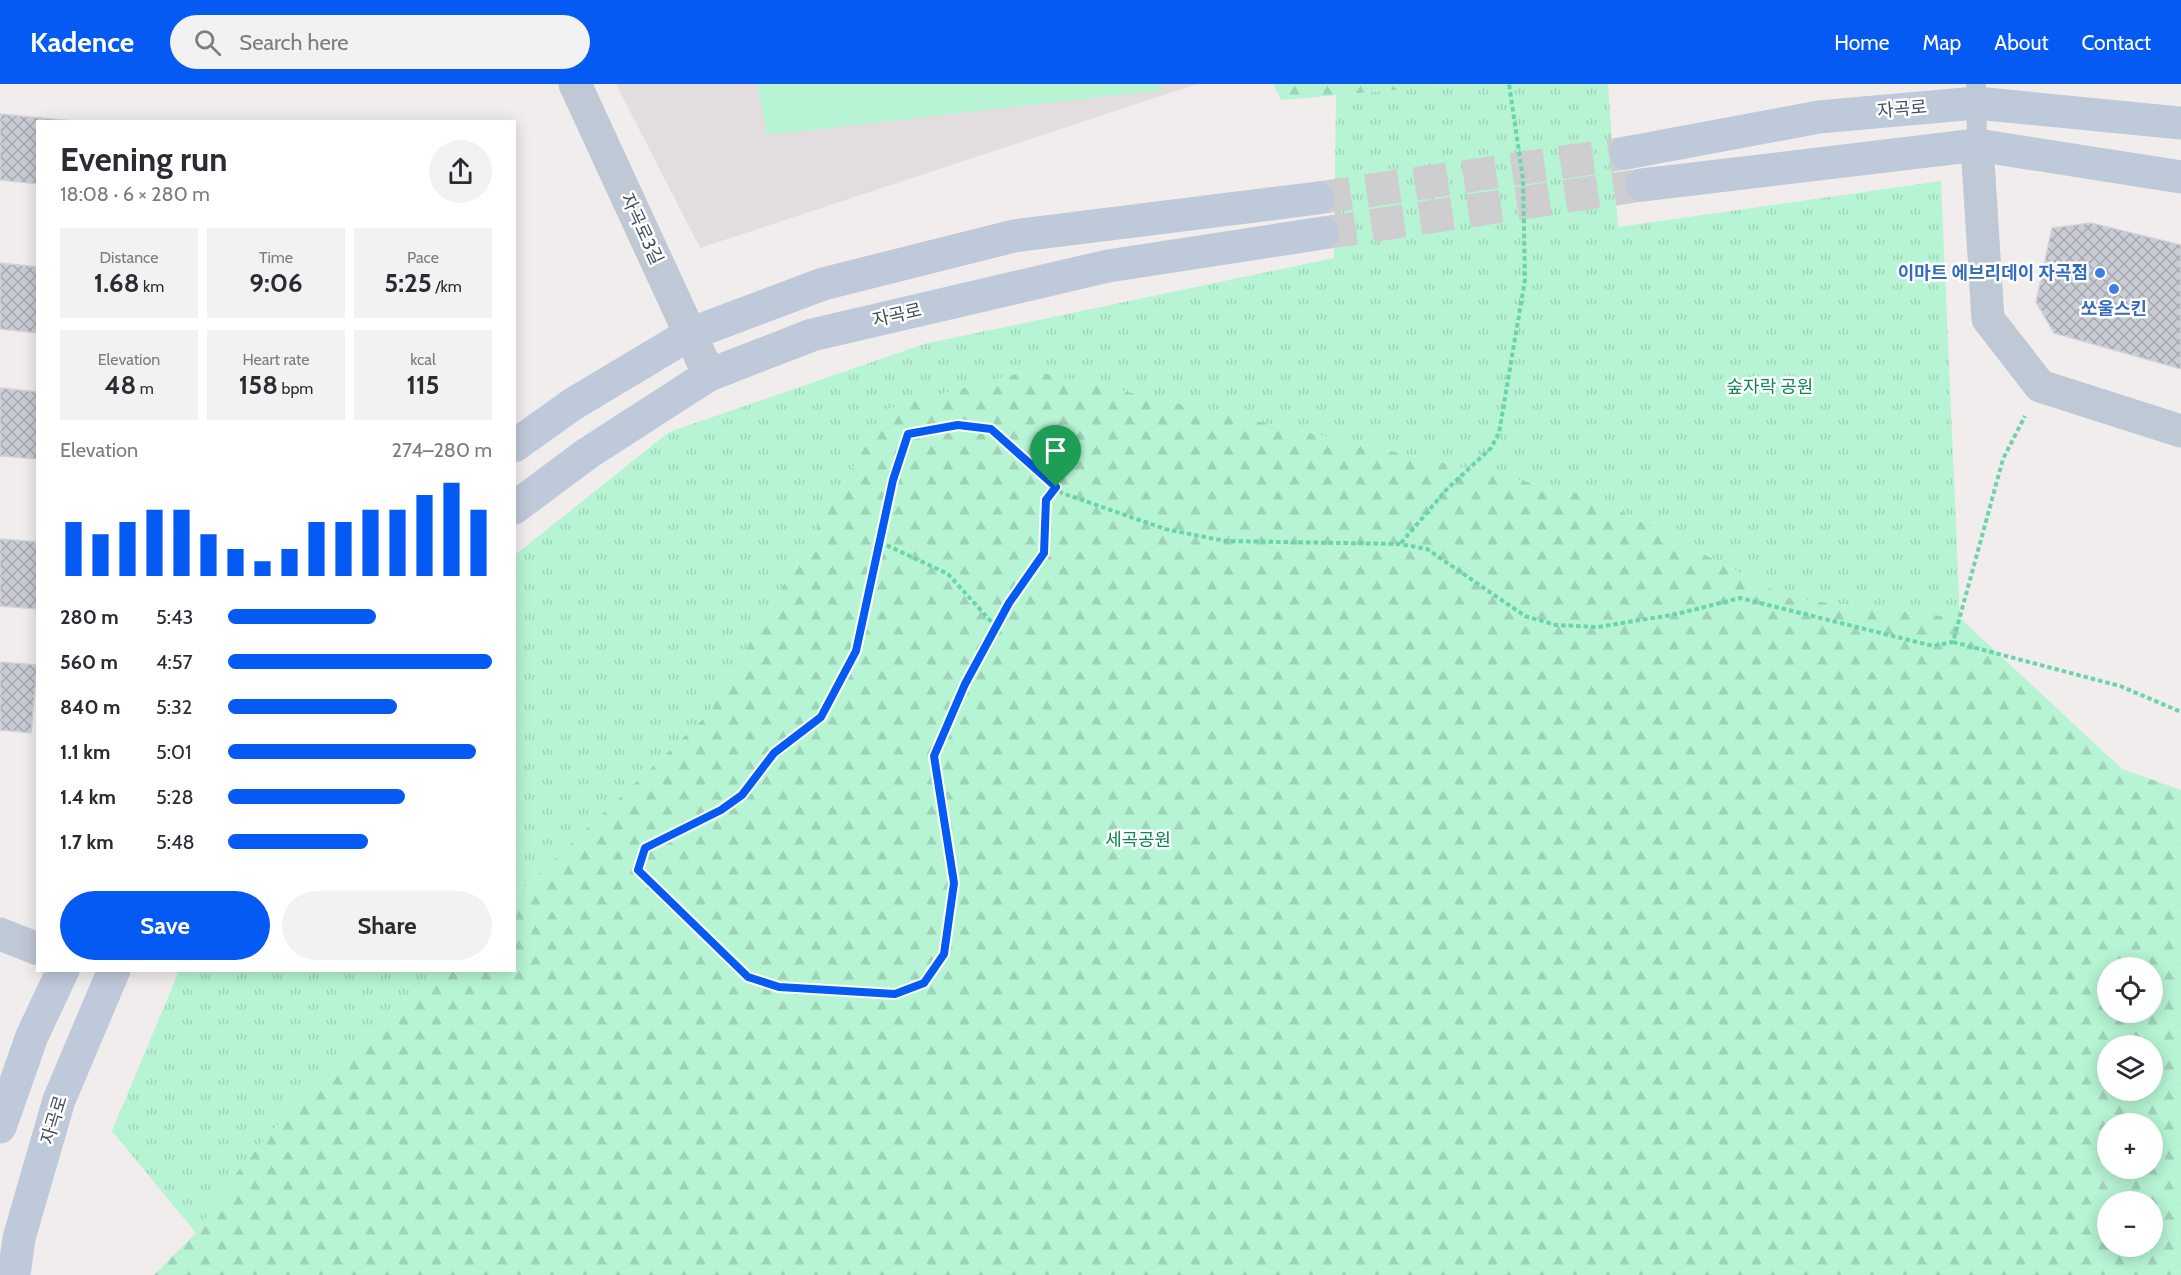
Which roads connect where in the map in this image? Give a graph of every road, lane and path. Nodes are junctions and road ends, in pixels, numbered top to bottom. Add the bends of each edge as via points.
1 (575, 84) edge
2 (1509, 84) edge
3 (1976, 93) edge
4 (2181, 123) edge
5 (1977, 145) junction
6 (1626, 153) tunnel mouth
7 (2181, 177) edge
8 (1642, 185) tunnel mouth
9 (1318, 198) tunnel mouth
10 (1323, 233) tunnel mouth
11 (690, 334) junction
12 (709, 375) junction
13 (2040, 386) junction
14 (2181, 431) edge
15 (516, 445) edge
16 (1056, 487) junction
17 (516, 507) edge
18 (879, 542) junction
19 (1400, 544) junction
20 (996, 627) junction
21 (1953, 642) junction
22 (2181, 712) edge
23 (0, 934) edge
24 (36, 948) edge
25 (62, 972) edge
26 (104, 973) edge
27 (0, 1127) edge
28 (14, 1275) edge

1 - 11 street, 자곡로3길
2 - 19 path via 1523,179 1525,280 1499,433 1491,447
3 - 4 main road, 자곡로
3 - 5 lane
3 - 6 main road, 자곡로
5 - 7 main road
5 - 8 main road
5 - 13 street via 1988,319
9 - 11 main road via 1014,236 823,284
10 - 12 main road, 자곡로 via 1108,267 914,311 812,335
11 - 12 street, 자곡로3길
11 - 15 main road via 573,404
12 - 17 main road, 자곡로 via 588,453
13 - 14 street
13 - 21 path via 2003,459
16 - 18 path via 991,429 958,425 908,434
16 - 19 path via 1062,493 1165,530 1225,541
16 - 20 path via 1046,500 1044,553
18 - 20 path via 948,574
18 - 20 path via 856,651 821,717 774,753 742,795 721,810 645,848 638,870 748,977 779,987 895,994 924,983 944,954 954,883 934,756 965,684
19 - 21 path via 1427,549 1526,616 1556,625 1598,627 1677,614 1740,598 1933,646
21 - 22 path via 2120,686
23 - 24 street
25 - 27 main road via 32,1036
26 - 28 main road, 자곡로 via 59,1100 19,1238

